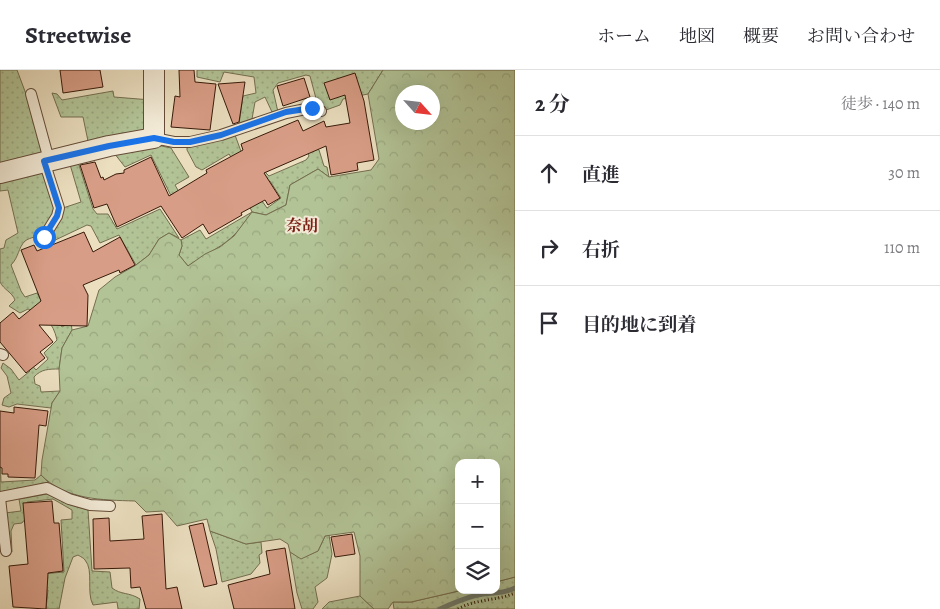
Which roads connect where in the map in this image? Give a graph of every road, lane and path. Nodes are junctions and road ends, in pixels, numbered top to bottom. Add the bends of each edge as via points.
1 (154, 70) edge
2 (31, 94) dead end
3 (321, 111) dead end
4 (154, 138) junction
5 (47, 161) junction
6 (0, 173) edge
7 (44, 237) dead end
8 (0, 498) edge
9 (110, 506) dead end
10 (6, 552) dead end
11 (515, 593) edge
12 (458, 609) edge

1 - 4 street
2 - 5 lane
3 - 4 lane via 312,108 286,112 221,135 190,142
4 - 5 street
5 - 6 street
5 - 7 lane via 59,208
8 - 9 lane via 47,488 70,499
8 - 10 lane
11 - 12 path via 473,602

